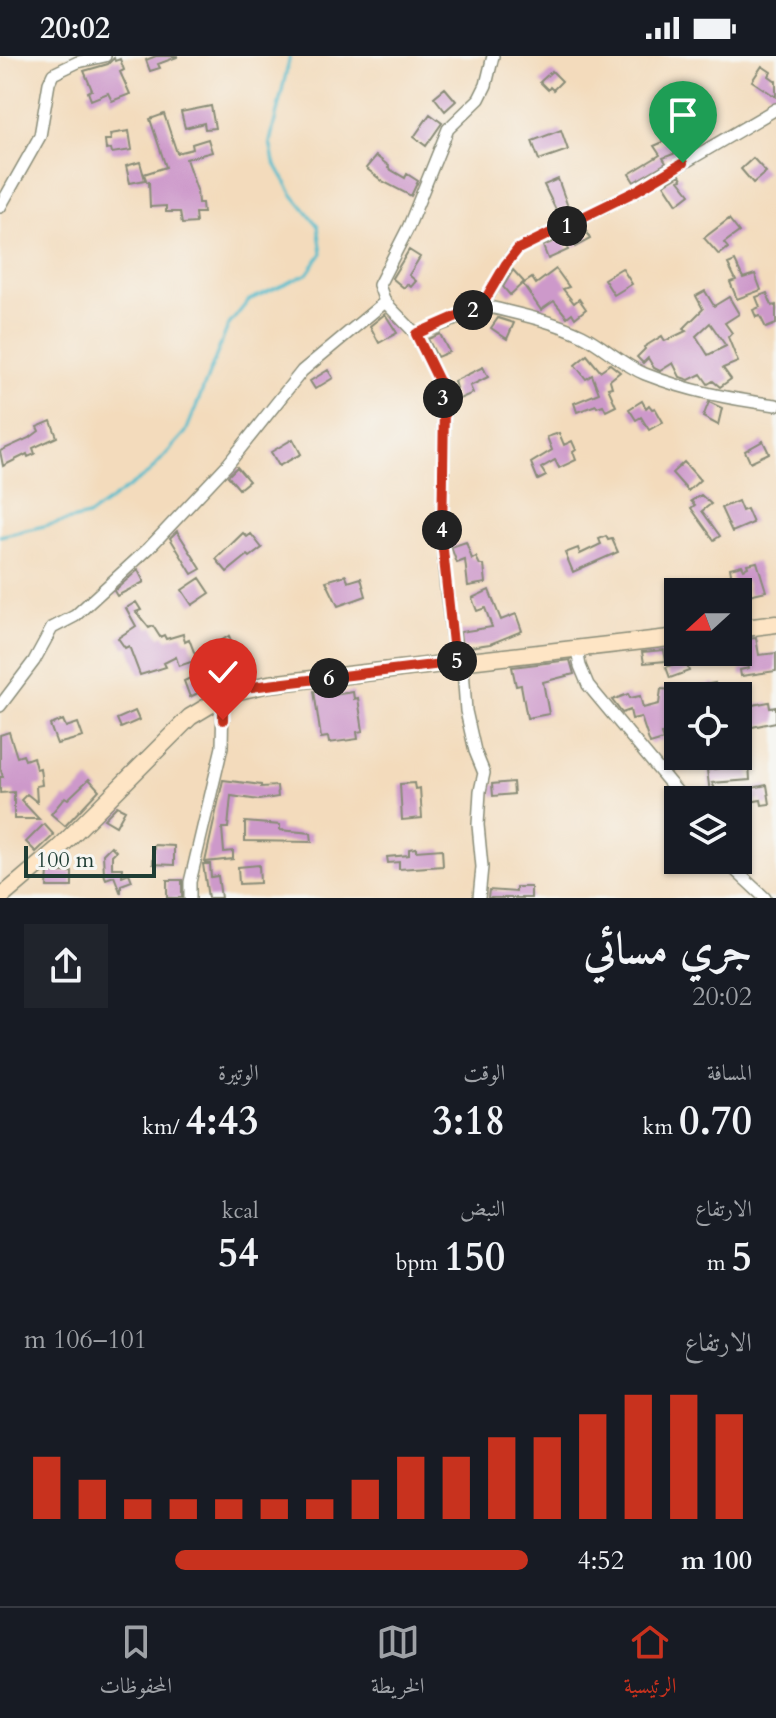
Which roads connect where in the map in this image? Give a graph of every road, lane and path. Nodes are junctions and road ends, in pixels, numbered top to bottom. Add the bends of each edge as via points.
1 (105, 56) edge
2 (493, 56) edge
3 (776, 109) edge
4 (0, 207) edge
5 (385, 302) junction
6 (482, 305) junction
7 (416, 334) junction
8 (776, 405) edge
9 (776, 624) edge
10 (752, 627) edge
11 (664, 639) edge
12 (577, 650) junction
13 (458, 662) junction
14 (223, 696) junction
15 (0, 706) edge
16 (672, 786) edge
17 (742, 874) edge
18 (0, 898) edge
19 (190, 898) edge
20 (479, 898) edge
21 (765, 898) edge

1 - 4 street via 53,74 40,136
2 - 5 street via 479,99 443,138 379,285
3 - 6 street via 636,191 518,249
5 - 7 street
5 - 15 street via 302,371 228,464 149,548 75,616 52,628
6 - 7 street
6 - 8 street via 559,325 642,373 696,392
7 - 13 street via 439,381 444,406 442,540
9 - 10 main road
11 - 12 main road
12 - 13 main road
12 - 16 street via 588,685
13 - 14 main road via 269,684
13 - 20 street via 469,728 484,773
14 - 18 main road via 190,717 60,847
14 - 19 street via 222,747
17 - 21 street

